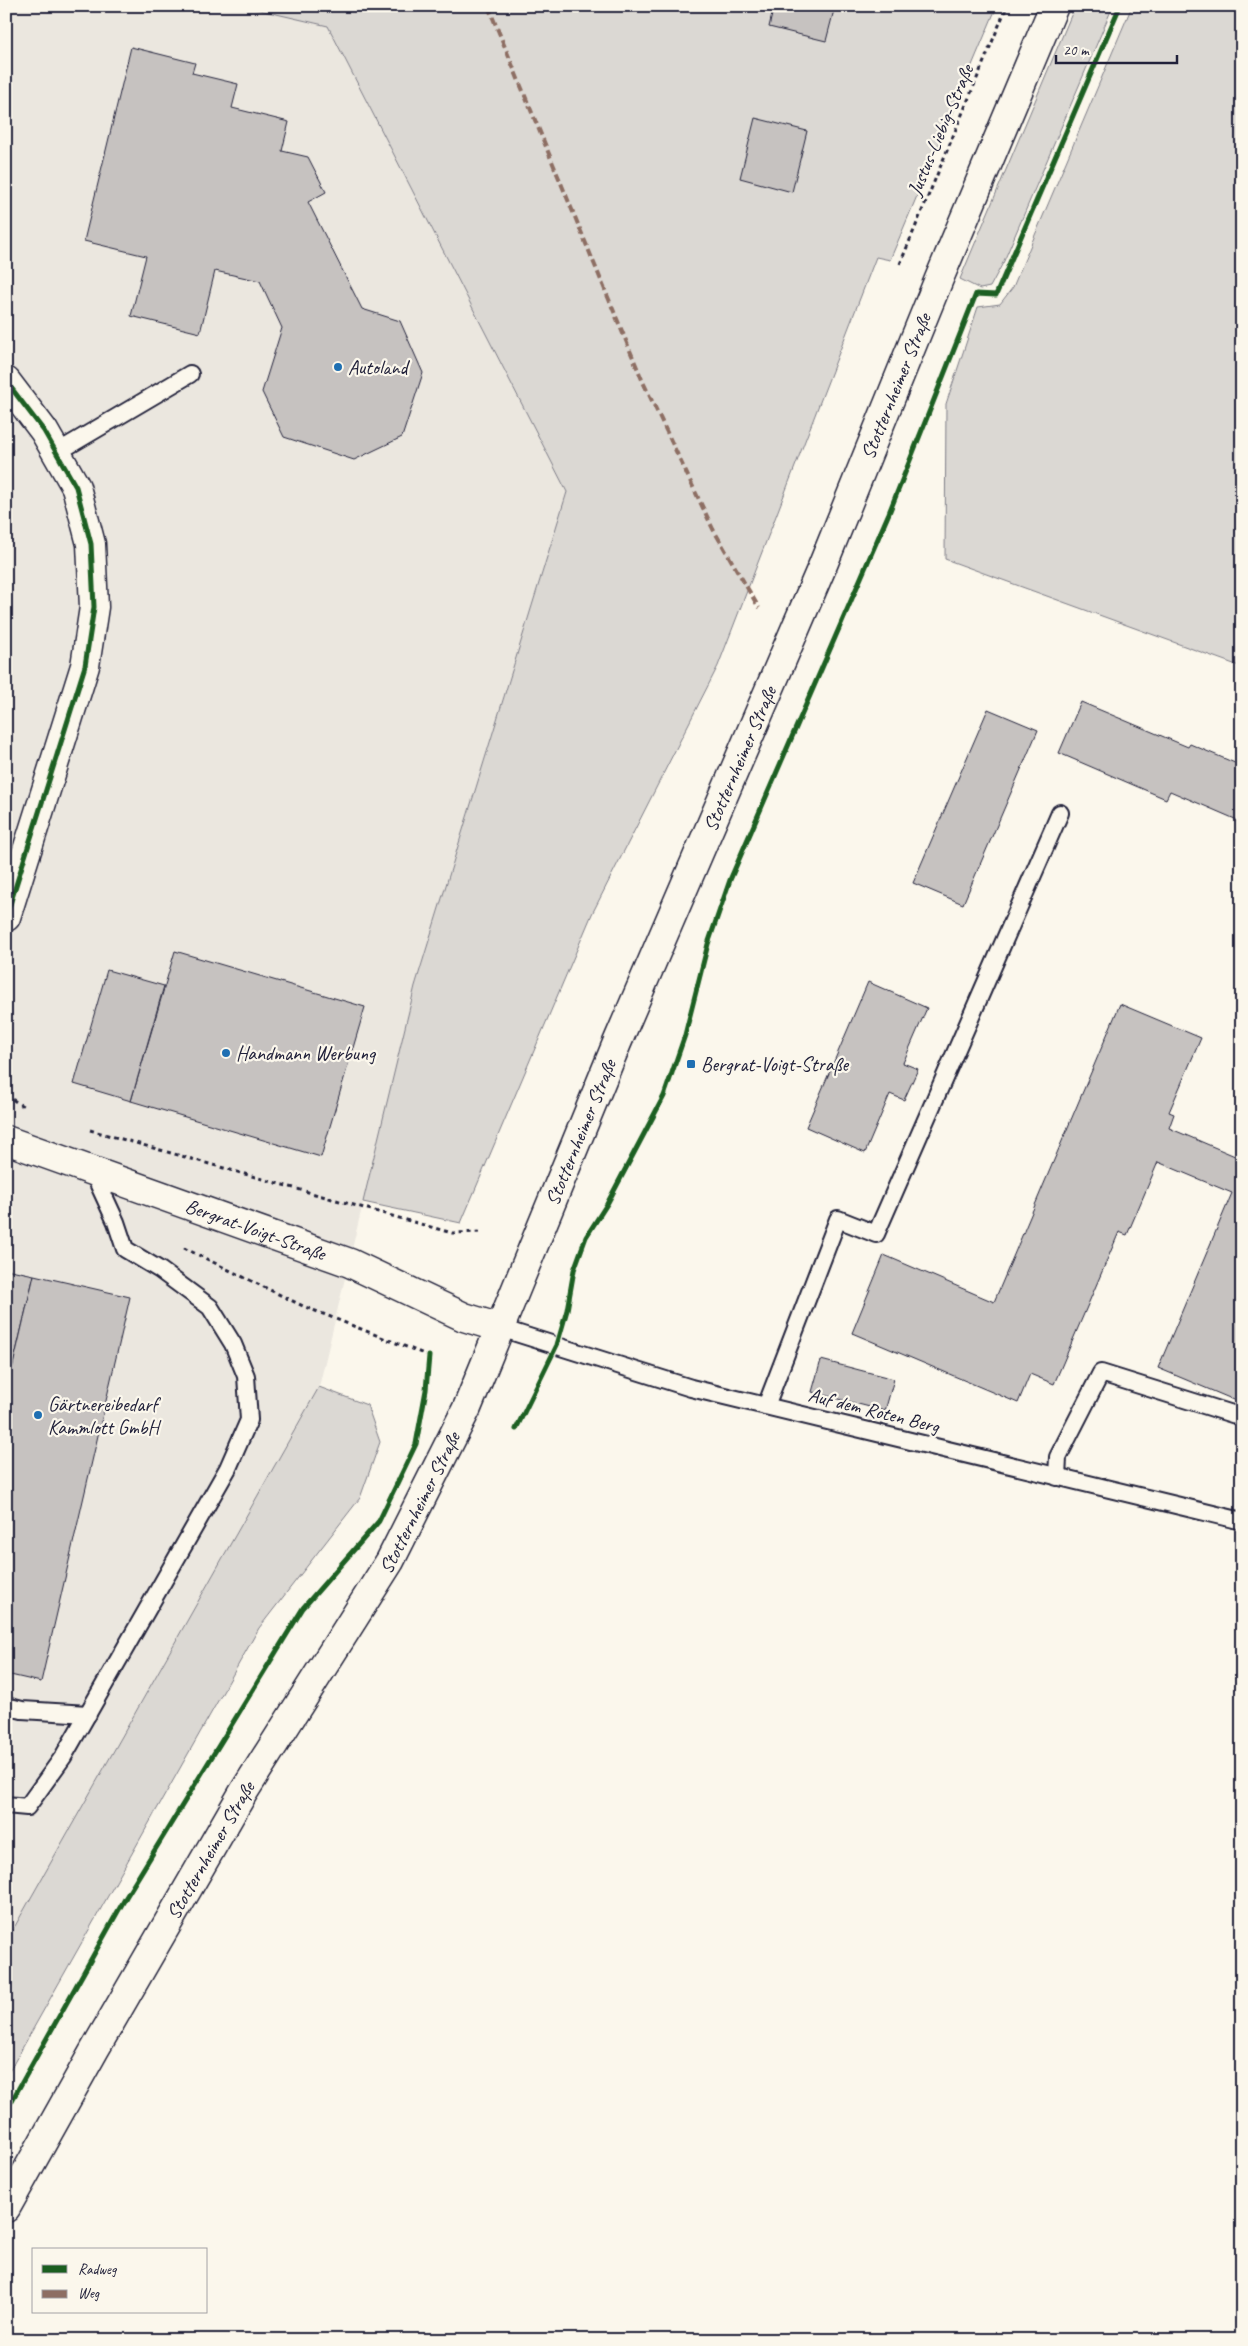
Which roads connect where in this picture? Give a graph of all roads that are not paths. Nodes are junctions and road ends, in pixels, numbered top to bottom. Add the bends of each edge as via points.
1 (1054, 6) edge
2 (190, 374) dead end
3 (6, 381) edge
4 (56, 453) junction
5 (1060, 813) dead end
6 (6, 917) edge
7 (6, 1140) edge
8 (92, 1170) junction
9 (500, 1328) junction
10 (766, 1406) junction
11 (1242, 1417) edge
12 (1057, 1477) junction
13 (1242, 1521) edge
14 (6, 1706) edge
15 (88, 1714) junction
16 (6, 1805) edge
17 (6, 2208) edge

1 - 9 main road, Stotternheimer Straße via 822,567 617,1044
2 - 4 lane
3 - 4 main road via 44,431
4 - 6 main road via 76,488 90,544 94,607 85,666
5 - 10 lane via 876,1234 838,1219
7 - 8 main road, Bergrat-Voigt-Straße
8 - 9 main road, Bergrat-Voigt-Straße via 350,1263 464,1317
8 - 15 lane via 125,1249 210,1307 233,1344 246,1376 249,1420 228,1468
9 - 10 lane, Auf dem Roten Berg via 692,1388
9 - 17 main road, Stotternheimer Straße via 468,1408 390,1561 243,1793
10 - 12 lane, Auf dem Roten Berg
11 - 12 lane via 1101,1373 1058,1457
12 - 13 lane, Auf dem Roten Berg
14 - 15 lane
15 - 16 lane via 28,1807

